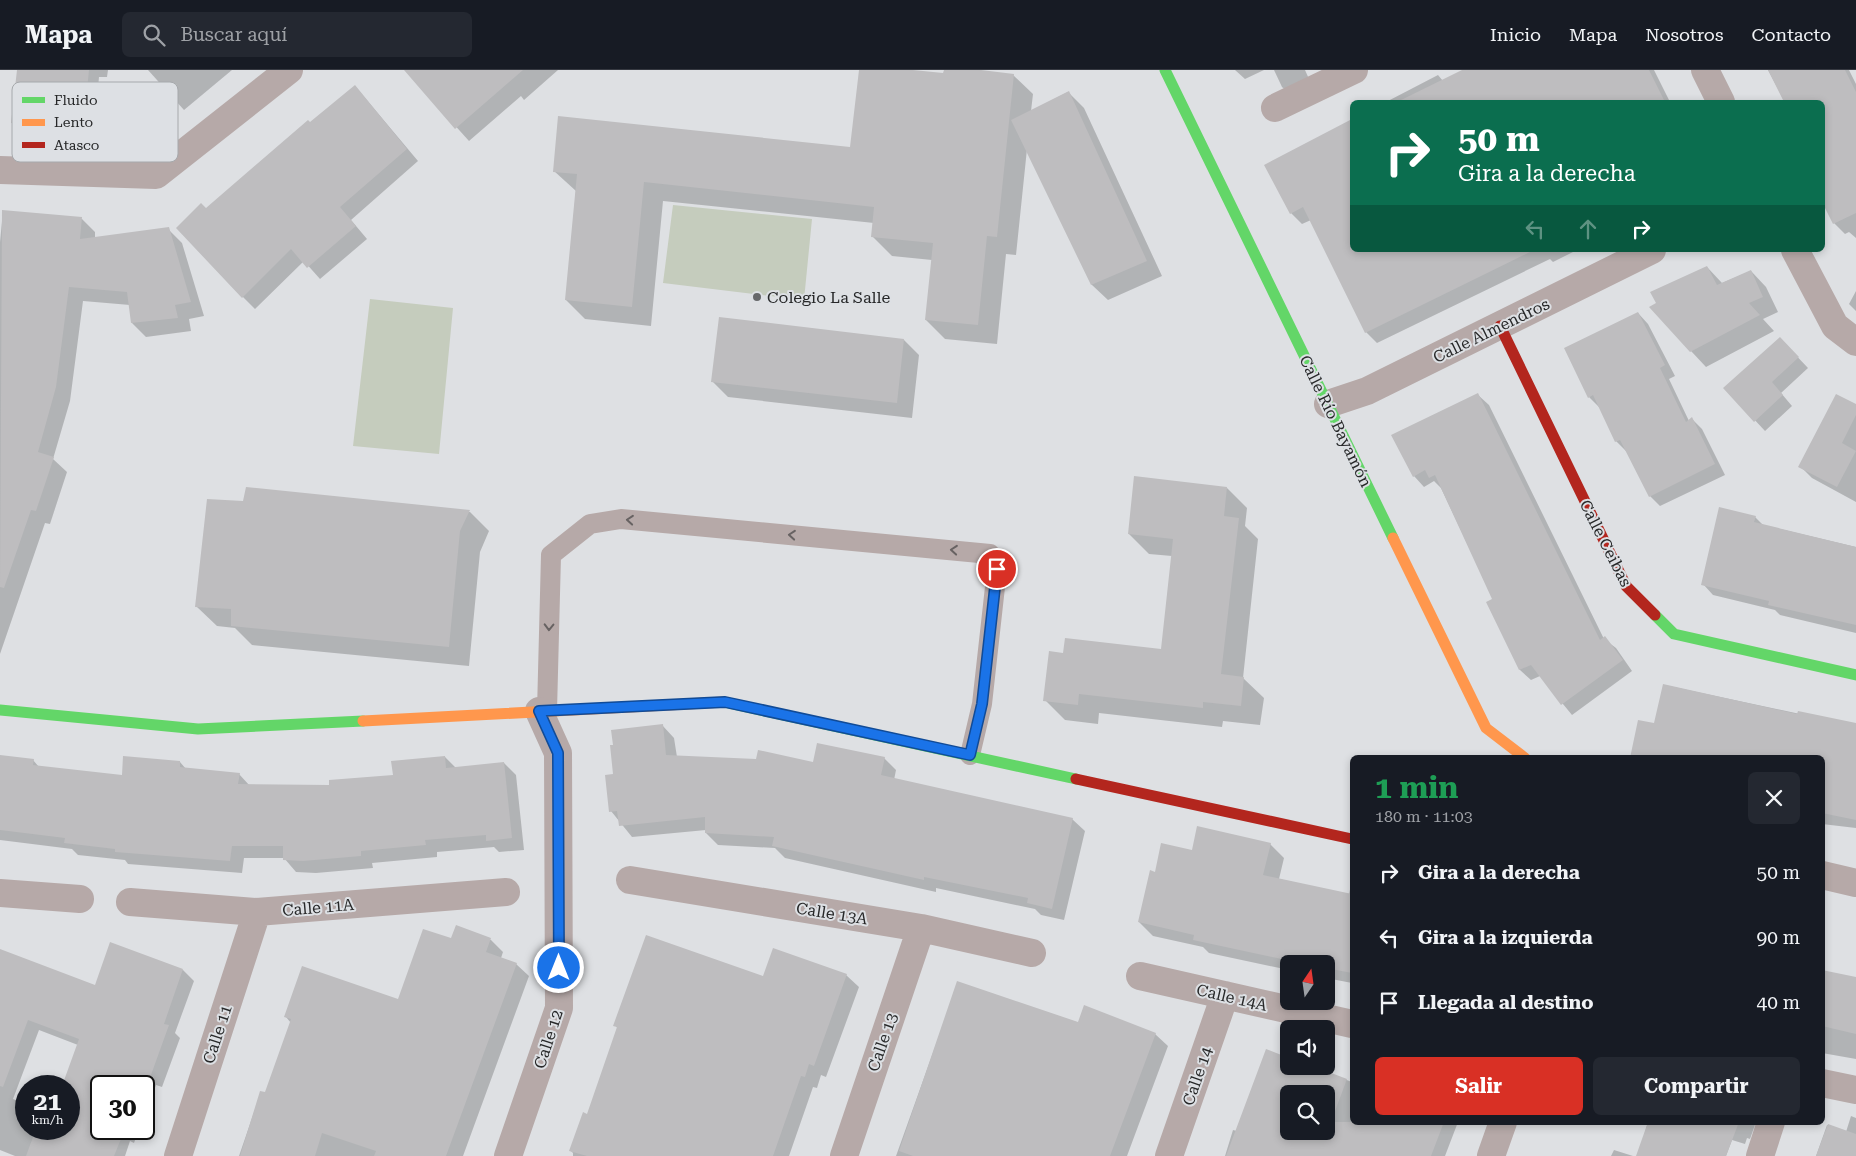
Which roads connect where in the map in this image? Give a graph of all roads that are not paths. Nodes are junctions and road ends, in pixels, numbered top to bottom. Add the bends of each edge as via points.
1 (289, 70) edge
2 (1165, 70) edge
3 (1354, 70) edge
4 (1705, 70) edge
5 (1720, 100) edge
6 (1274, 108) dead end
7 (178, 158) edge
8 (172, 162) edge
9 (0, 170) edge
10 (1648, 252) edge
11 (1796, 252) edge
12 (1500, 326) junction
13 (1856, 342) edge
14 (1328, 404) junction
15 (1856, 675) edge
16 (0, 710) edge
17 (543, 711) junction
18 (970, 755) junction
19 (1521, 755) edge
20 (1350, 838) edge
21 (1825, 876) edge
22 (630, 880) dead end
23 (1856, 883) edge
24 (506, 892) dead end
25 (0, 893) edge
26 (80, 899) dead end
27 (130, 902) dead end
28 (257, 912) junction
29 (921, 928) junction
30 (1032, 952) dead end
31 (1140, 976) dead end
32 (1225, 995) junction
33 (1350, 1024) edge
34 (1825, 1084) edge
35 (1856, 1090) edge
36 (1502, 1125) edge
37 (1771, 1125) edge
38 (178, 1156) edge
39 (508, 1156) edge
40 (844, 1156) edge
41 (1169, 1156) edge
42 (1491, 1156) edge
43 (1760, 1156) edge

1 - 7 street
2 - 14 street, Calle Río Bayamón
3 - 6 street
4 - 5 street
8 - 9 street via 156,175
10 - 12 street, Calle Almendros
11 - 13 street via 1835,326
12 - 14 street, Calle Almendros via 1367,391
12 - 15 street, Calle Ceibas via 1626,586 1674,634
14 - 19 street, Calle Río Bayamón via 1486,728
16 - 17 street via 198,729
17 - 18 street via 725,702
18 -> 17 lane via 982,704 997,569 990,554 621,519 590,524 551,555
17 - 39 street, Calle 12 via 558,753 559,1008
18 - 20 street
21 - 23 street
22 - 29 street, Calle 13A
24 - 28 street, Calle 11A
25 - 26 street
27 - 28 street, Calle 11A
28 - 38 street, Calle 11
29 - 30 street, Calle 13A
29 - 40 street, Calle 13
31 - 32 street, Calle 14A
32 - 33 street, Calle 14A
32 - 41 street, Calle 14
34 - 35 street
36 - 42 street
37 - 43 street

